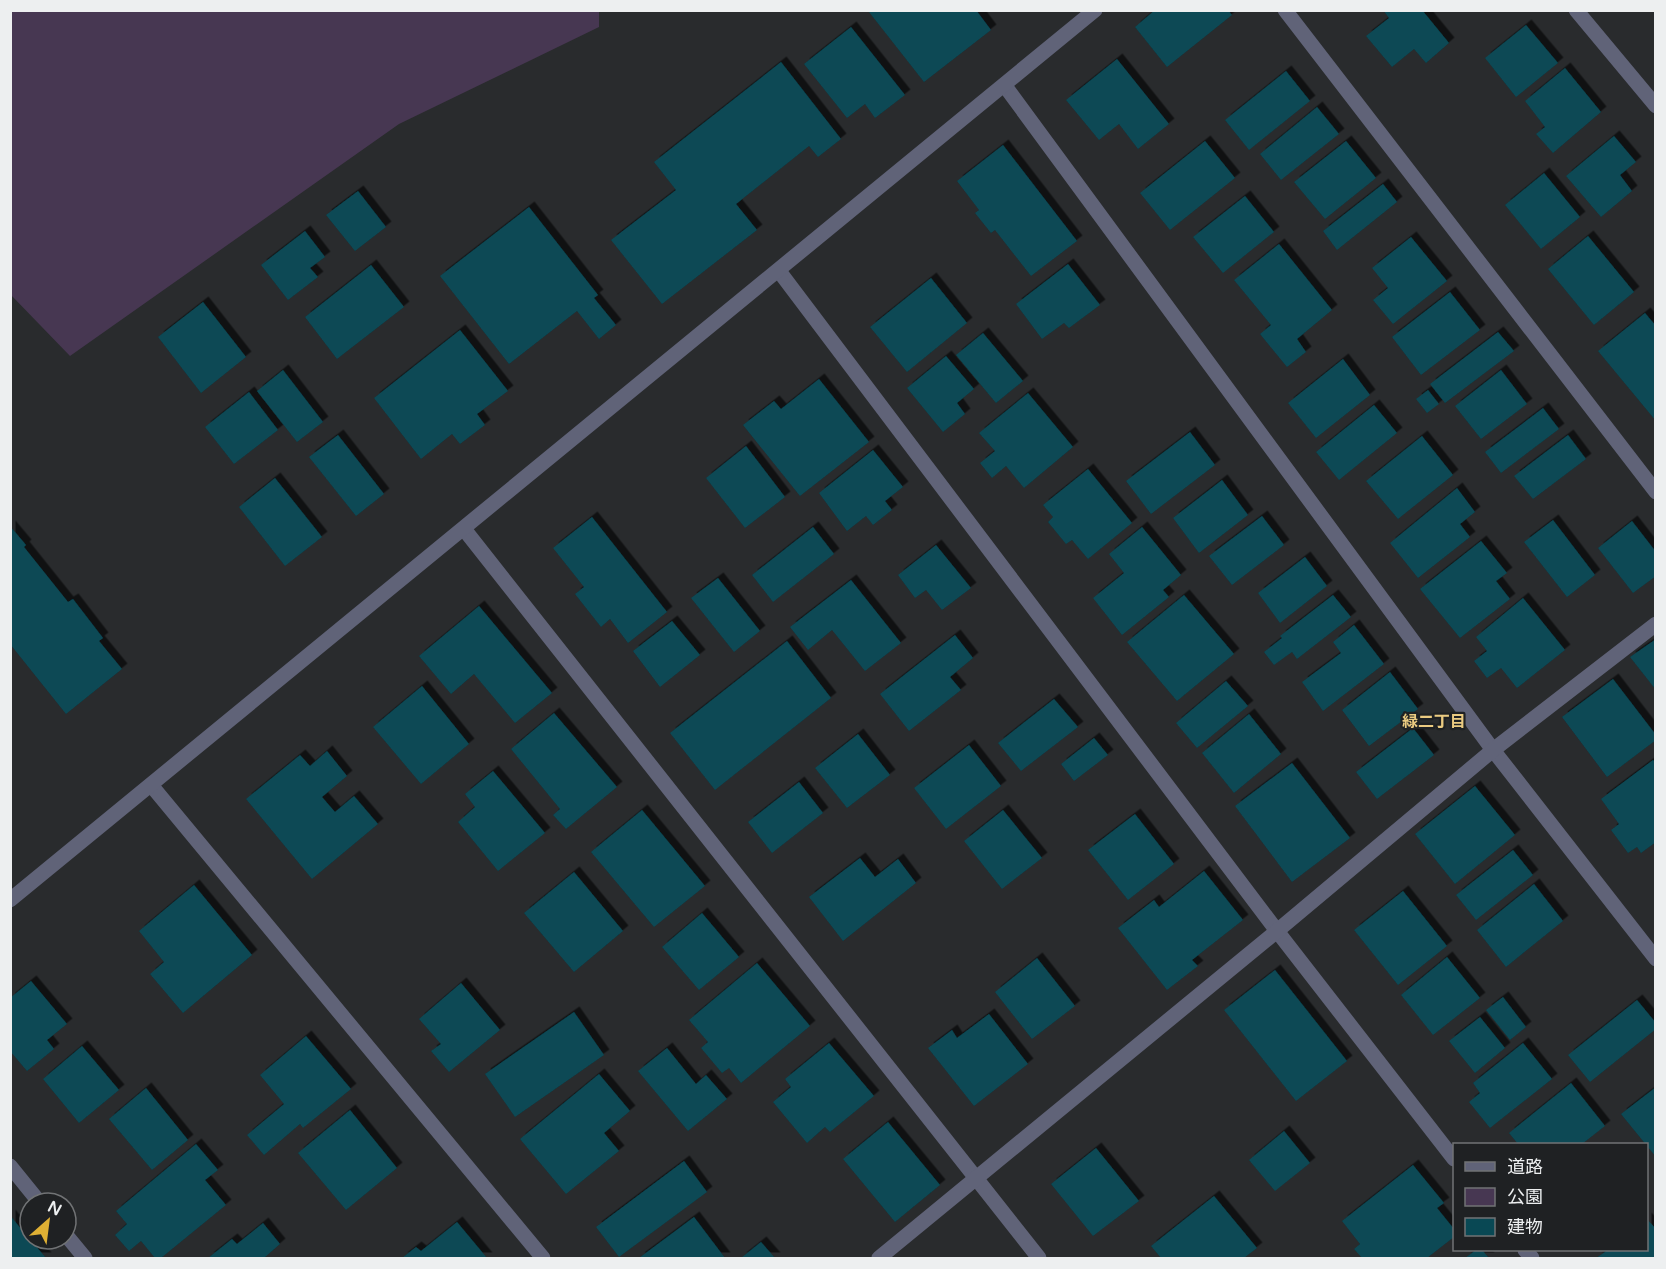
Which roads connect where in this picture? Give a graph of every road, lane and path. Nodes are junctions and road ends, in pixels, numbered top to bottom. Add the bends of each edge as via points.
1 (1095, 10) edge
2 (1285, 10) edge
3 (1576, 10) edge
4 (1005, 86) junction
5 (1656, 106) edge
6 (779, 271) junction
7 (1656, 492) edge
8 (464, 529) junction
9 (1656, 624) edge
10 (1493, 750) junction
11 (151, 785) junction
12 (10, 900) edge
13 (1277, 932) junction
14 (1656, 958) edge
15 (1453, 1156) edge
16 (10, 1167) edge
17 (976, 1180) junction
18 (30, 1191) edge
19 (543, 1258) edge
20 (879, 1258) edge
21 (1039, 1258) edge

1 - 4 street
2 - 7 street
3 - 5 street
4 - 6 street
4 - 10 street
6 - 8 street
6 - 13 street
8 - 11 street
8 - 17 street
9 - 10 street
10 - 13 street
10 - 14 street
11 - 12 street
11 - 19 street
13 - 15 street
13 - 17 street
16 - 18 street
17 - 20 street
17 - 21 street

